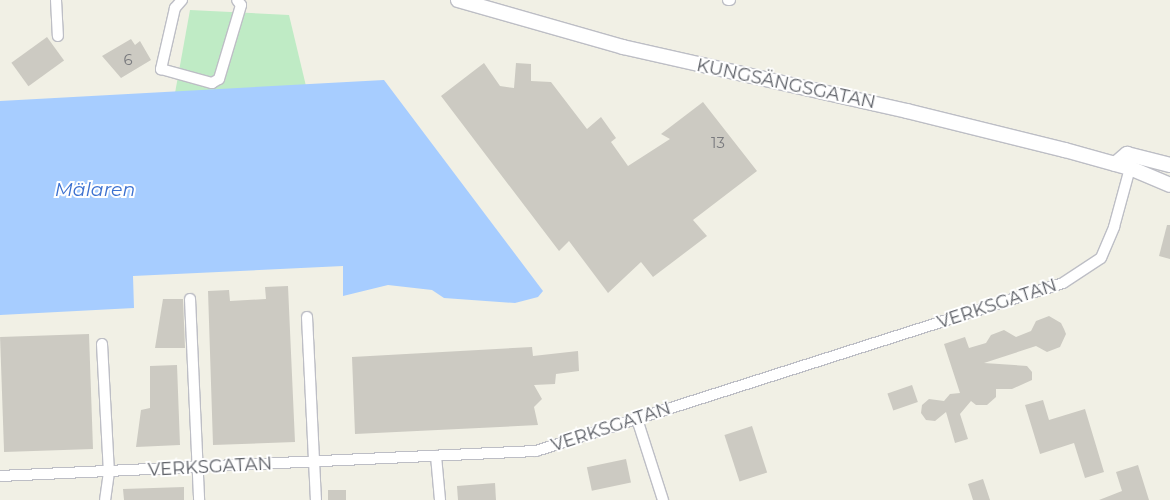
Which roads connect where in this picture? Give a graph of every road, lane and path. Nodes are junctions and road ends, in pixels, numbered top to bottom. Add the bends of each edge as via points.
1 (56, 0) edge
2 (182, 0) edge
3 (237, 0) edge
4 (458, 0) edge
5 (58, 36) dead end
6 (1115, 164) junction
7 (1170, 165) edge
8 (1130, 168) junction
9 (1170, 173) edge
10 (1170, 184) edge
11 (190, 299) dead end
12 (307, 317) dead end
13 (102, 344) dead end
14 (637, 418) junction
15 (436, 456) junction
16 (314, 462) junction
17 (198, 468) junction
18 (109, 472) junction
19 (0, 476) edge
20 (106, 500) edge
21 (199, 500) edge
22 (316, 500) edge
23 (440, 500) edge
24 (663, 500) edge

1 - 5 street
2 - 3 street via 175,8 161,69 212,83 219,79 241,4
4 - 6 main road, KUNGSÄNGSGATAN via 631,49 907,111
6 - 7 main road via 1128,154
6 - 8 main road, KUNGSÄNGSGATAN
8 - 9 main road, KUNGSÄNGSGATAN
8 - 10 main road, KUNGSÄNGSGATAN
8 - 14 street, VERKSGATAN via 1114,228 1101,258 1062,283
11 - 17 street
12 - 16 street
13 - 18 street
14 - 15 street, VERKSGATAN via 536,451
14 - 24 street
15 - 16 street, VERKSGATAN
15 - 23 street
16 - 17 street, VERKSGATAN
16 - 22 street
17 - 18 street, VERKSGATAN
17 - 21 street
18 - 19 street, VERKSGATAN
18 - 20 street

